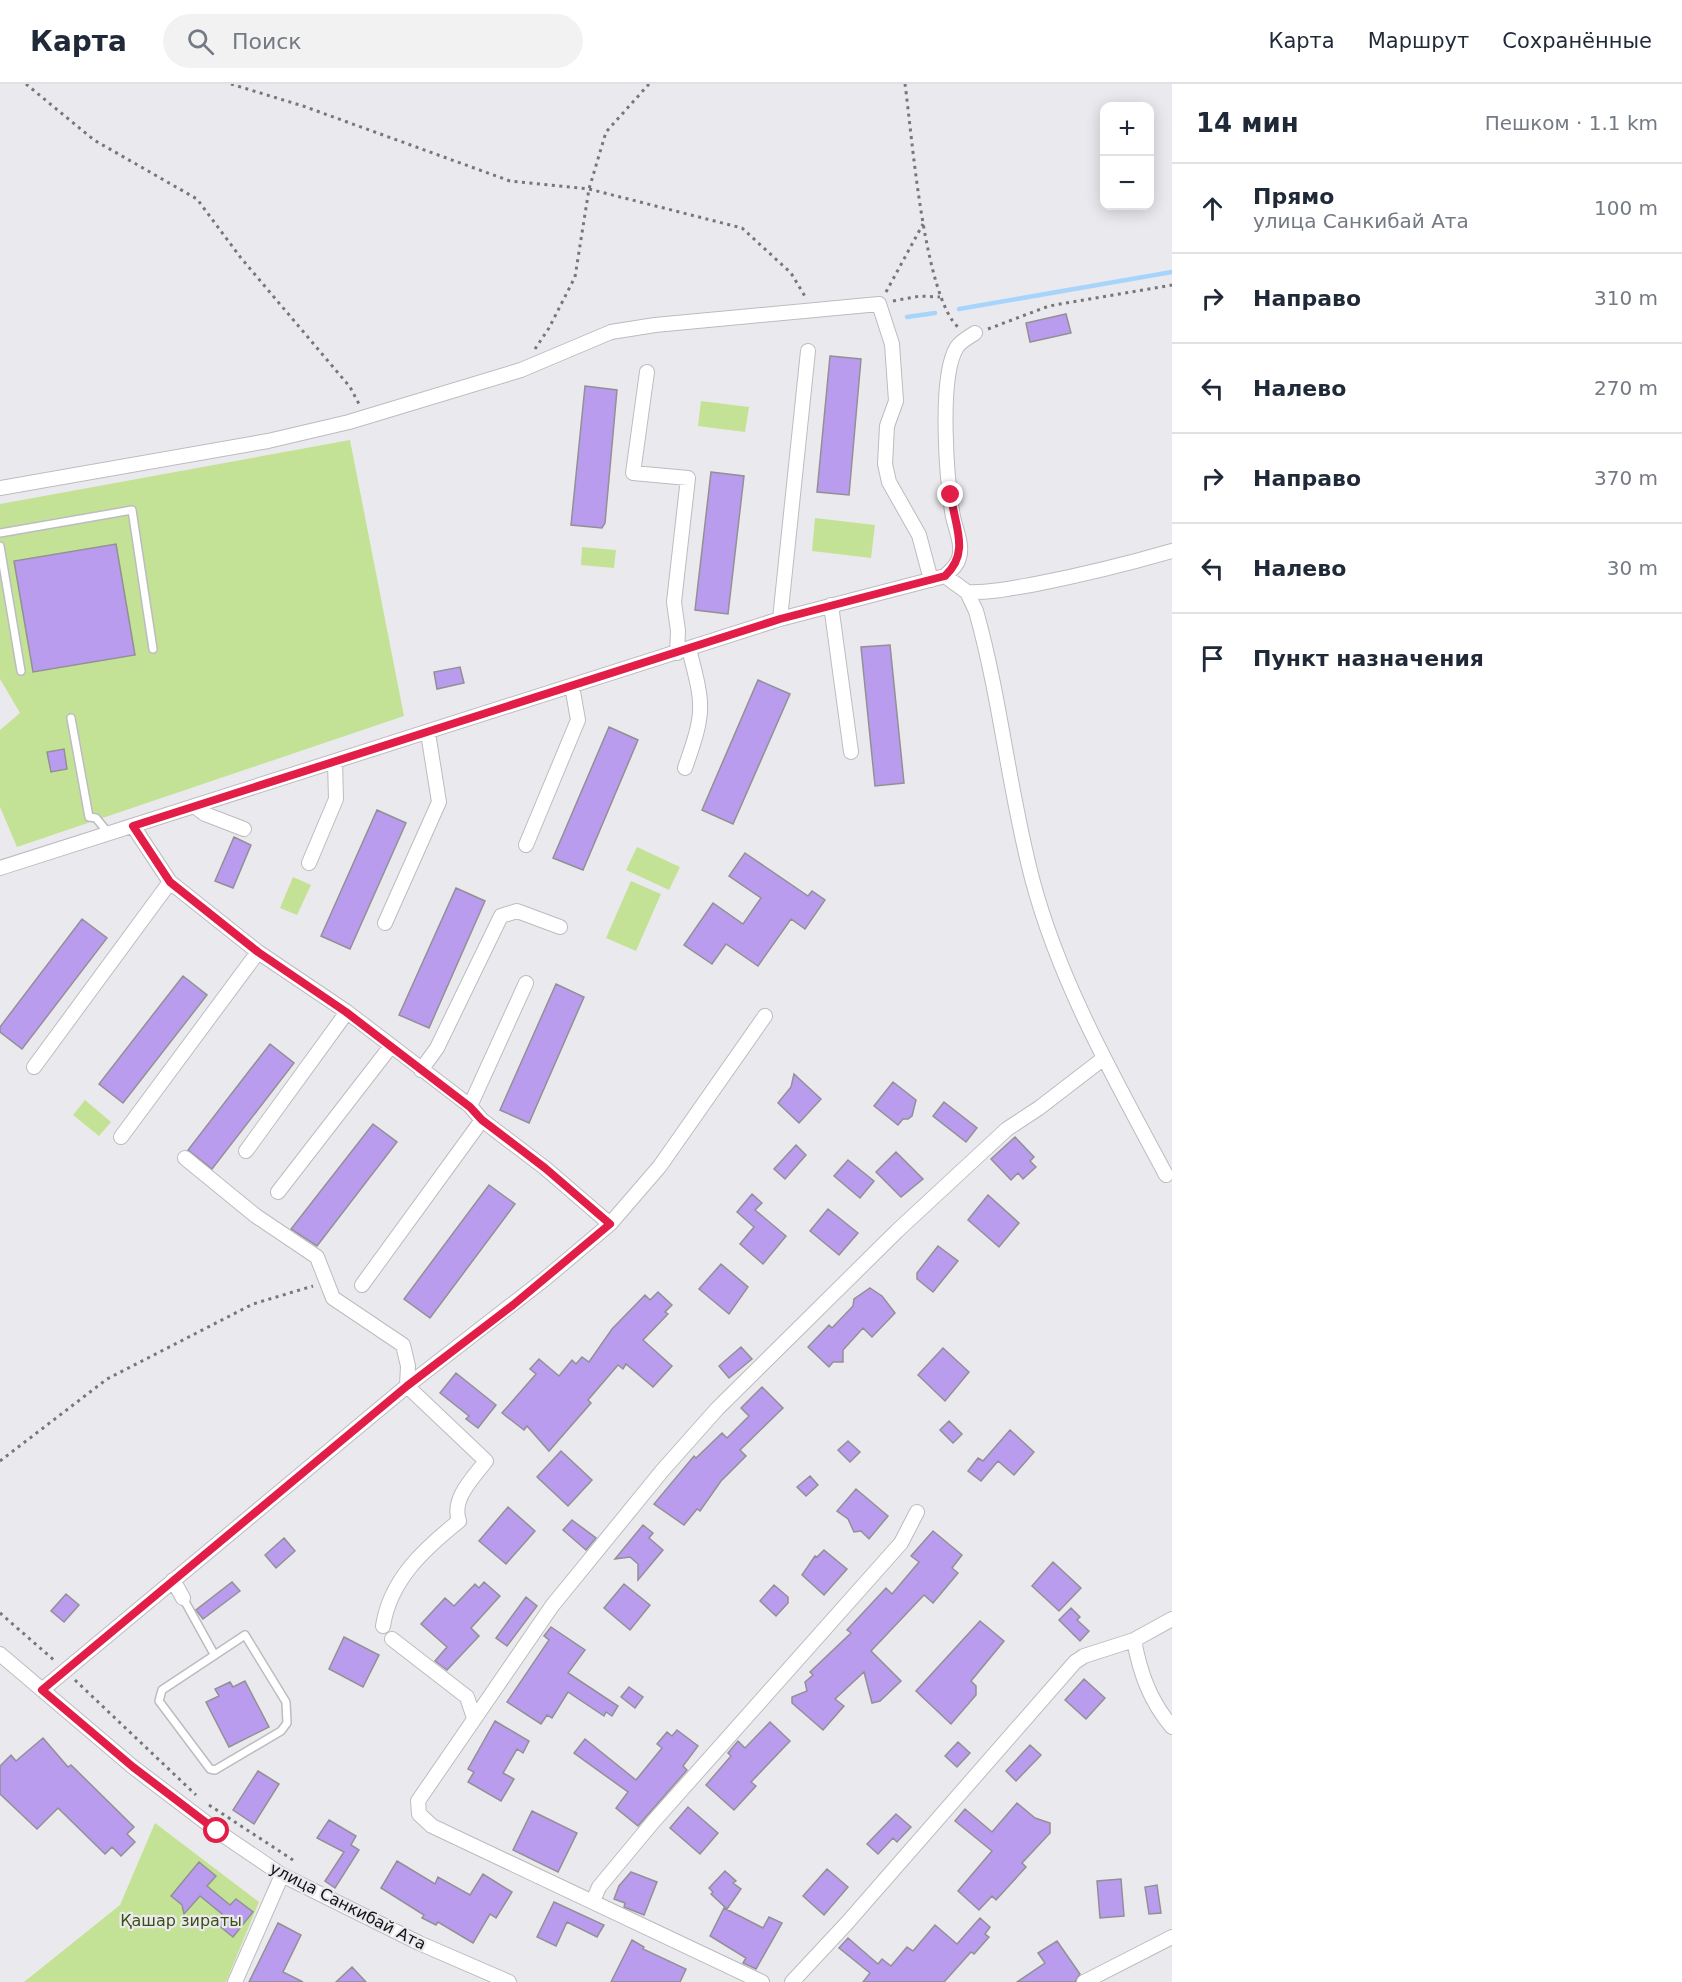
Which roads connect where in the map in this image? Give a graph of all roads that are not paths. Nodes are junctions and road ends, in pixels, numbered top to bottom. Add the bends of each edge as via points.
1 (975, 333) road end
2 (808, 351) dead end
3 (647, 372) dead end
4 (0, 488) edge
5 (0, 533) edge
6 (0, 546) edge
7 (1172, 551) edge
8 (945, 576) junction
9 (931, 580) junction
10 (967, 592) junction
11 (831, 605) junction
12 (780, 619) junction
13 (153, 649) dead end
14 (683, 651) junction
15 (21, 671) dead end
16 (572, 687) junction
17 (71, 718) dead end
18 (428, 733) junction
19 (851, 752) dead end
20 (335, 761) junction
21 (685, 768) dead end
22 (194, 806) junction
23 (133, 826) junction
24 (244, 829) dead end
25 (109, 834) junction
26 (526, 845) dead end
27 (309, 863) dead end
28 (0, 868) edge
29 (170, 882) junction
30 (385, 923) dead end
31 (560, 927) dead end
32 (258, 952) junction
33 (526, 983) dead end
34 (346, 1012) junction
35 (765, 1016) dead end
36 (391, 1046) junction
37 (1104, 1058) junction
38 (34, 1067) dead end
39 (421, 1070) junction
40 (470, 1107) junction
41 (482, 1120) junction
42 (121, 1137) dead end
43 (246, 1151) dead end
44 (185, 1158) dead end
45 (1166, 1175) dead end
46 (278, 1192) dead end
47 (610, 1224) junction
48 (362, 1285) dead end
49 (407, 1386) junction
50 (917, 1512) dead end
51 (173, 1580) junction
52 (183, 1598) joint
53 (1171, 1619) edge
54 (383, 1626) dead end
55 (392, 1639) dead end
56 (1134, 1640) junction
57 (214, 1654) junction
58 (3, 1662) edge
59 (42, 1690) junction
60 (474, 1718) junction
61 (1172, 1727) edge
62 (282, 1875) junction
63 (593, 1901) junction
64 (1172, 1937) edge
65 (235, 1982) edge
66 (509, 1982) edge
67 (762, 1982) edge
68 (792, 1982) edge
69 (1084, 1982) edge

1 - 8 street via 956,348 946,394 949,480 960,556
2 - 12 street
3 - 14 street via 633,473 688,478 674,602
4 - 9 street via 268,441 366,417 521,370 611,332 655,324 879,304 892,344 896,401 887,426 885,464 889,482 919,534
5 - 13 lane via 132,510
6 - 15 lane
7 - 10 street via 1090,574 981,593
8 - 9 street
8 - 10 street
9 - 11 street
10 - 37 street via 985,642 1033,884 1070,984
11 - 12 street
11 - 19 street
12 - 14 street
14 - 16 street
14 - 21 street via 702,707 701,722
16 - 18 street
16 - 26 street via 578,720
17 - 25 lane via 89,817 96,818
18 - 20 street
18 - 30 street via 438,802
20 - 22 street
20 - 27 street via 336,799
22 - 23 street
22 - 24 street
23 - 25 street
23 - 29 street
25 - 28 street
29 - 32 street
29 - 38 street
31 - 39 street via 517,911 501,916 437,1048
32 - 34 street
32 - 42 street
33 - 40 street
34 - 36 street
34 - 43 street
35 - 47 street via 660,1166
36 - 39 street
36 - 46 street
37 - 45 street
37 - 60 street via 1007,1129 827,1298 717,1409 578,1573 526,1640
39 - 40 street
40 - 41 street
41 - 47 street
41 - 48 street
44 - 49 street via 256,1216 317,1257 333,1298 403,1345
47 - 49 street
49 - 51 street
49 - 54 street via 486,1461 457,1502 459,1521 427,1546 394,1590 386,1605
50 - 63 street via 901,1543 653,1822 599,1887
51 - 52 street
51 - 59 street
52 - 57 lane
53 - 56 street
55 - 60 street via 467,1697
56 - 61 street via 1149,1694
56 - 68 street via 1084,1656 1067,1669
57 - 57 lane via 162,1690 159,1701 208,1768 215,1770 281,1731 289,1714 286,1702 245,1635
58 - 59 street, улица Санкибай Ата
59 - 62 street, улица Санкибай Ата via 142,1774
60 - 63 street via 420,1796 419,1814 432,1826
62 - 65 street
62 - 66 street, улица Санкибай Ата via 419,1943
63 - 67 street
64 - 69 street

